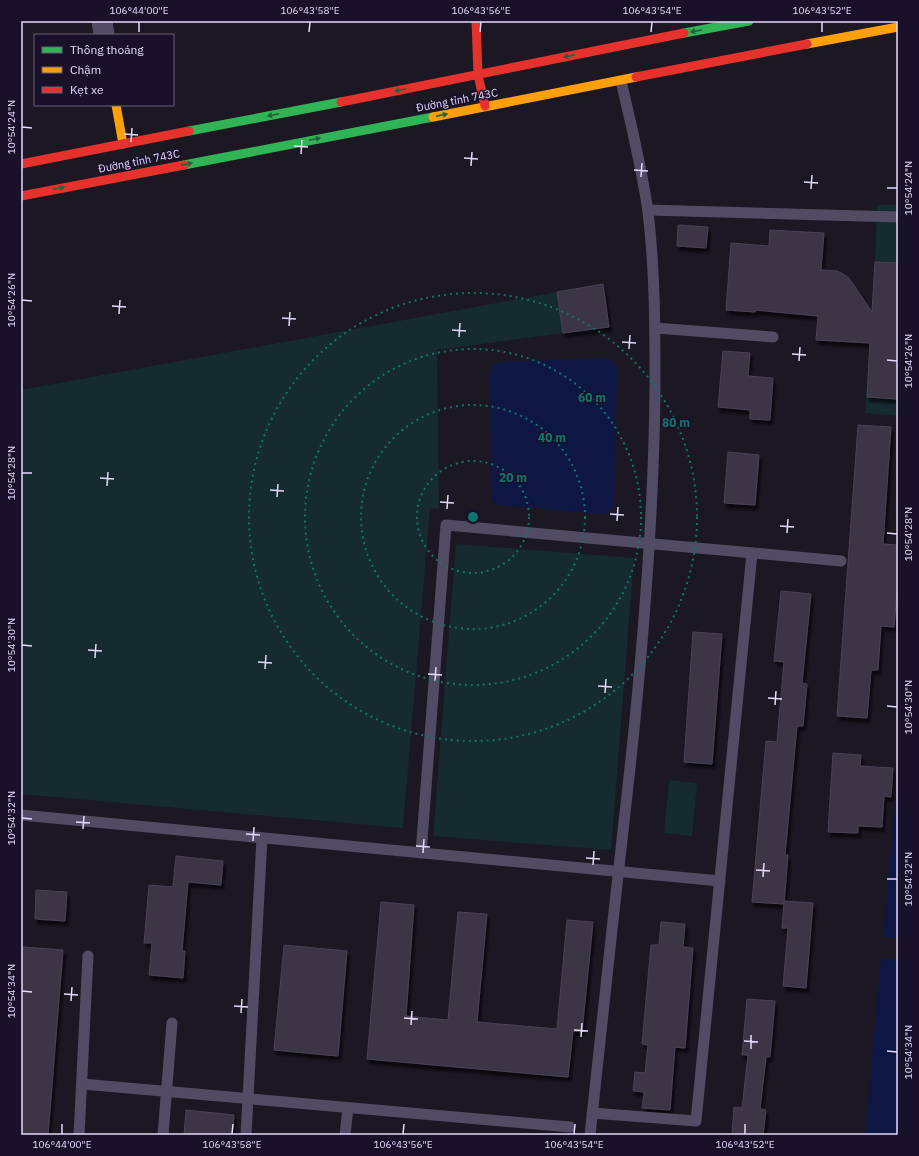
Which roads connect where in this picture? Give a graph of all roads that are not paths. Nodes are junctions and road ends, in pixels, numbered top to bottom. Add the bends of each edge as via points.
1 (102, 21) edge
2 (476, 21) edge
3 (748, 21) edge
4 (898, 27) edge
5 (104, 34) edge
6 (478, 75) junction
7 (620, 78) junction
8 (116, 106) edge
9 (485, 106) junction
10 (123, 144) junction
11 (21, 164) edge
12 (21, 196) edge
13 (648, 210) junction
14 (898, 217) edge
15 (655, 328) junction
16 (773, 337) dead end
17 (650, 544) junction
18 (752, 553) junction
19 (841, 561) dead end
20 (21, 815) edge
21 (262, 838) junction
22 (421, 853) junction
23 (619, 871) junction
24 (720, 881) junction
25 (88, 956) dead end
26 (172, 1023) dead end
27 (82, 1084) junction
28 (166, 1092) junction
29 (248, 1099) junction
30 (348, 1108) junction
31 (592, 1112) junction
32 (570, 1127) dead end
33 (79, 1135) edge
34 (163, 1135) edge
35 (246, 1135) edge
36 (346, 1135) edge
37 (590, 1135) edge

1 - 5 street
2 - 6 main road
3 -> 6 main road, Đường tỉnh 743C via 614,50
4 - 7 main road, Đường tỉnh 743C
6 - 9 main road
6 -> 10 main road, Đường tỉnh 743C
7 - 9 main road, Đường tỉnh 743C
7 - 13 lane
8 - 10 main road
12 -> 9 main road, Đường tỉnh 743C
10 - 11 main road, Đường tỉnh 743C
13 - 14 lane
13 - 15 lane
15 - 16 lane
15 - 17 lane via 654,466
17 - 18 lane
17 - 22 lane via 446,525
17 - 23 lane via 640,672
18 - 19 lane
18 - 24 lane
20 - 21 lane
21 - 22 lane
21 - 29 lane
22 - 23 lane
23 - 24 lane
23 - 31 lane
24 - 31 lane via 696,1121
25 - 27 lane
26 - 28 lane
27 - 28 lane
27 - 33 lane
28 - 29 lane
28 - 34 lane
29 - 30 lane
29 - 35 lane
30 - 32 lane
30 - 36 lane
31 - 37 lane

